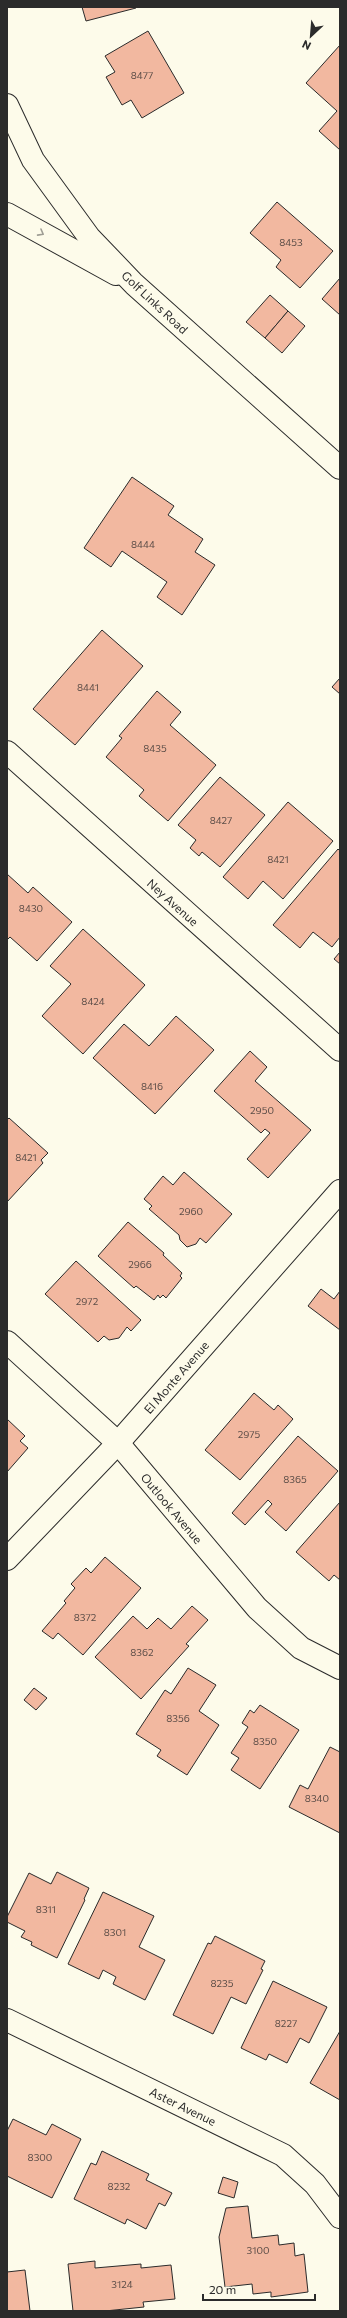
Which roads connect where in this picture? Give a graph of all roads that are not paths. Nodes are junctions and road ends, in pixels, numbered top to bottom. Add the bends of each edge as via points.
1 (7, 105) edge
2 (7, 214) edge
3 (134, 284) junction
4 (340, 468) edge
5 (7, 752) edge
6 (340, 1050) edge
7 (340, 1191) edge
8 (7, 1342) edge
9 (118, 1443) junction
10 (7, 1559) edge
11 (340, 1668) edge
12 (7, 2020) edge
13 (340, 2217) edge

1 - 3 street, Golf Links Road via 33,160 60,199 89,236
2 -> 3 street
3 - 4 street, Golf Links Road
5 - 6 street, Ney Avenue
7 - 9 street, El Monte Avenue
8 - 9 street, Outlook Avenue
9 - 10 street, El Monte Avenue
9 - 11 street, Outlook Avenue via 257,1608 302,1648
12 - 13 street, Aster Avenue via 283,2154 314,2184

